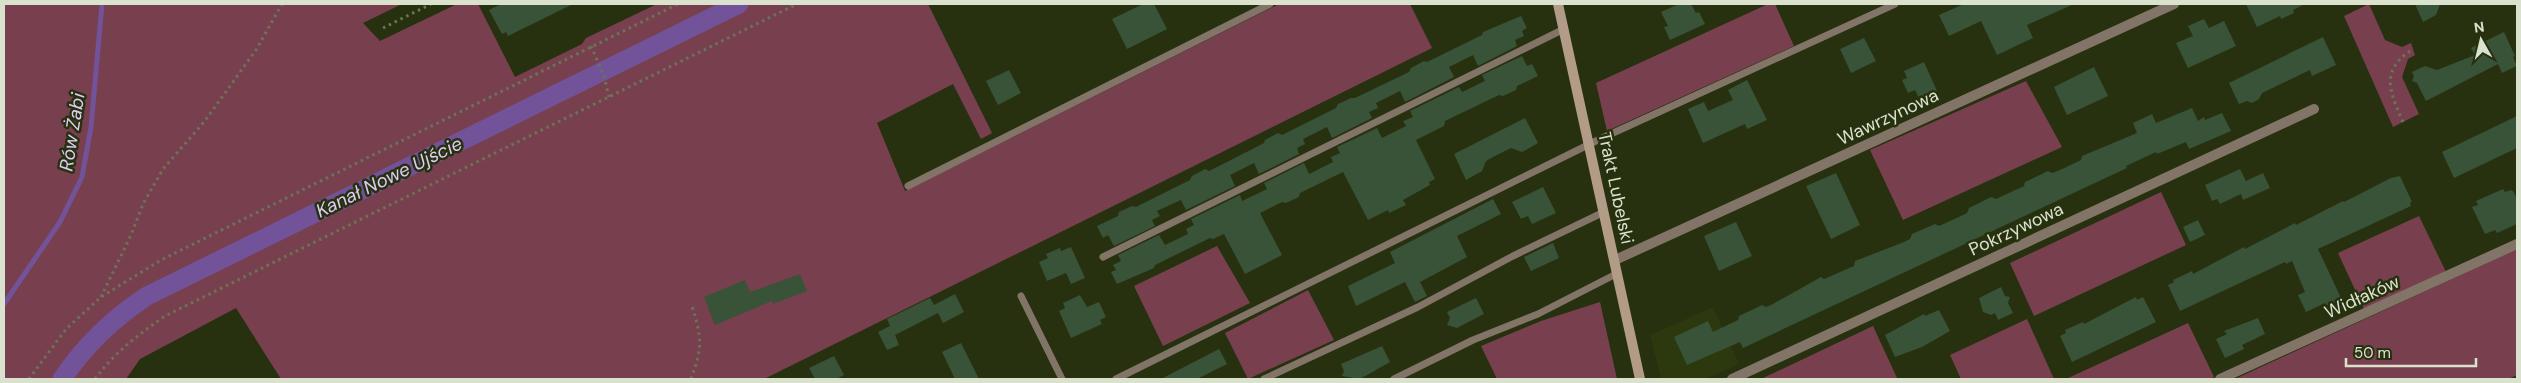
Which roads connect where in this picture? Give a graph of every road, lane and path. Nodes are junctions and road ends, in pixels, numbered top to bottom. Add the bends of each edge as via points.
1 (282, 4) edge
2 (431, 4) edge
3 (678, 4) edge
4 (798, 4) edge
5 (1270, 4) edge
6 (1558, 4) edge
7 (1895, 4) edge
8 (2174, 4) edge
9 (426, 5) edge
10 (384, 28) dead end
11 (1564, 29) junction
12 (591, 46) junction
13 (2413, 49) dead end
14 (609, 97) junction
15 (2314, 109) dead end
16 (2403, 122) dead end
17 (1590, 144) junction
18 (908, 186) dead end
19 (1604, 212) junction
20 (2517, 244) edge
21 (1103, 256) dead end
22 (1614, 260) junction
23 (1618, 274) junction
24 (1021, 296) dead end
25 (101, 297) junction
26 (692, 306) dead end
27 (29, 379) edge
28 (95, 379) edge
29 (691, 379) edge
30 (1062, 379) edge
31 (1116, 379) edge
32 (1264, 379) edge
33 (1394, 379) edge
34 (1640, 379) edge
35 (1732, 379) edge
36 (2220, 379) edge

1 - 25 path via 256,50 204,122 163,169 142,204
2 - 9 path
3 - 12 path
4 - 14 path
5 - 18 lane
6 - 11 street, Trakt Lubelski
7 - 17 lane
8 - 22 street, Wawrzynowa
9 - 10 path
11 - 17 street, Trakt Lubelski
11 - 21 lane
12 - 14 path
12 - 25 path via 161,260
13 - 16 path via 2398,58 2390,75
14 - 28 path via 165,316 110,358
15 - 35 street, Pokrzywowa
17 - 19 street, Trakt Lubelski
17 - 31 lane
19 - 22 street, Trakt Lubelski
19 - 32 lane via 1418,307
20 - 36 street, Widłaków
22 - 23 street, Trakt Lubelski
23 - 33 lane
23 - 34 street, Trakt Lubelski
24 - 30 lane
25 - 27 path via 66,329
26 - 29 path via 701,343 700,356

